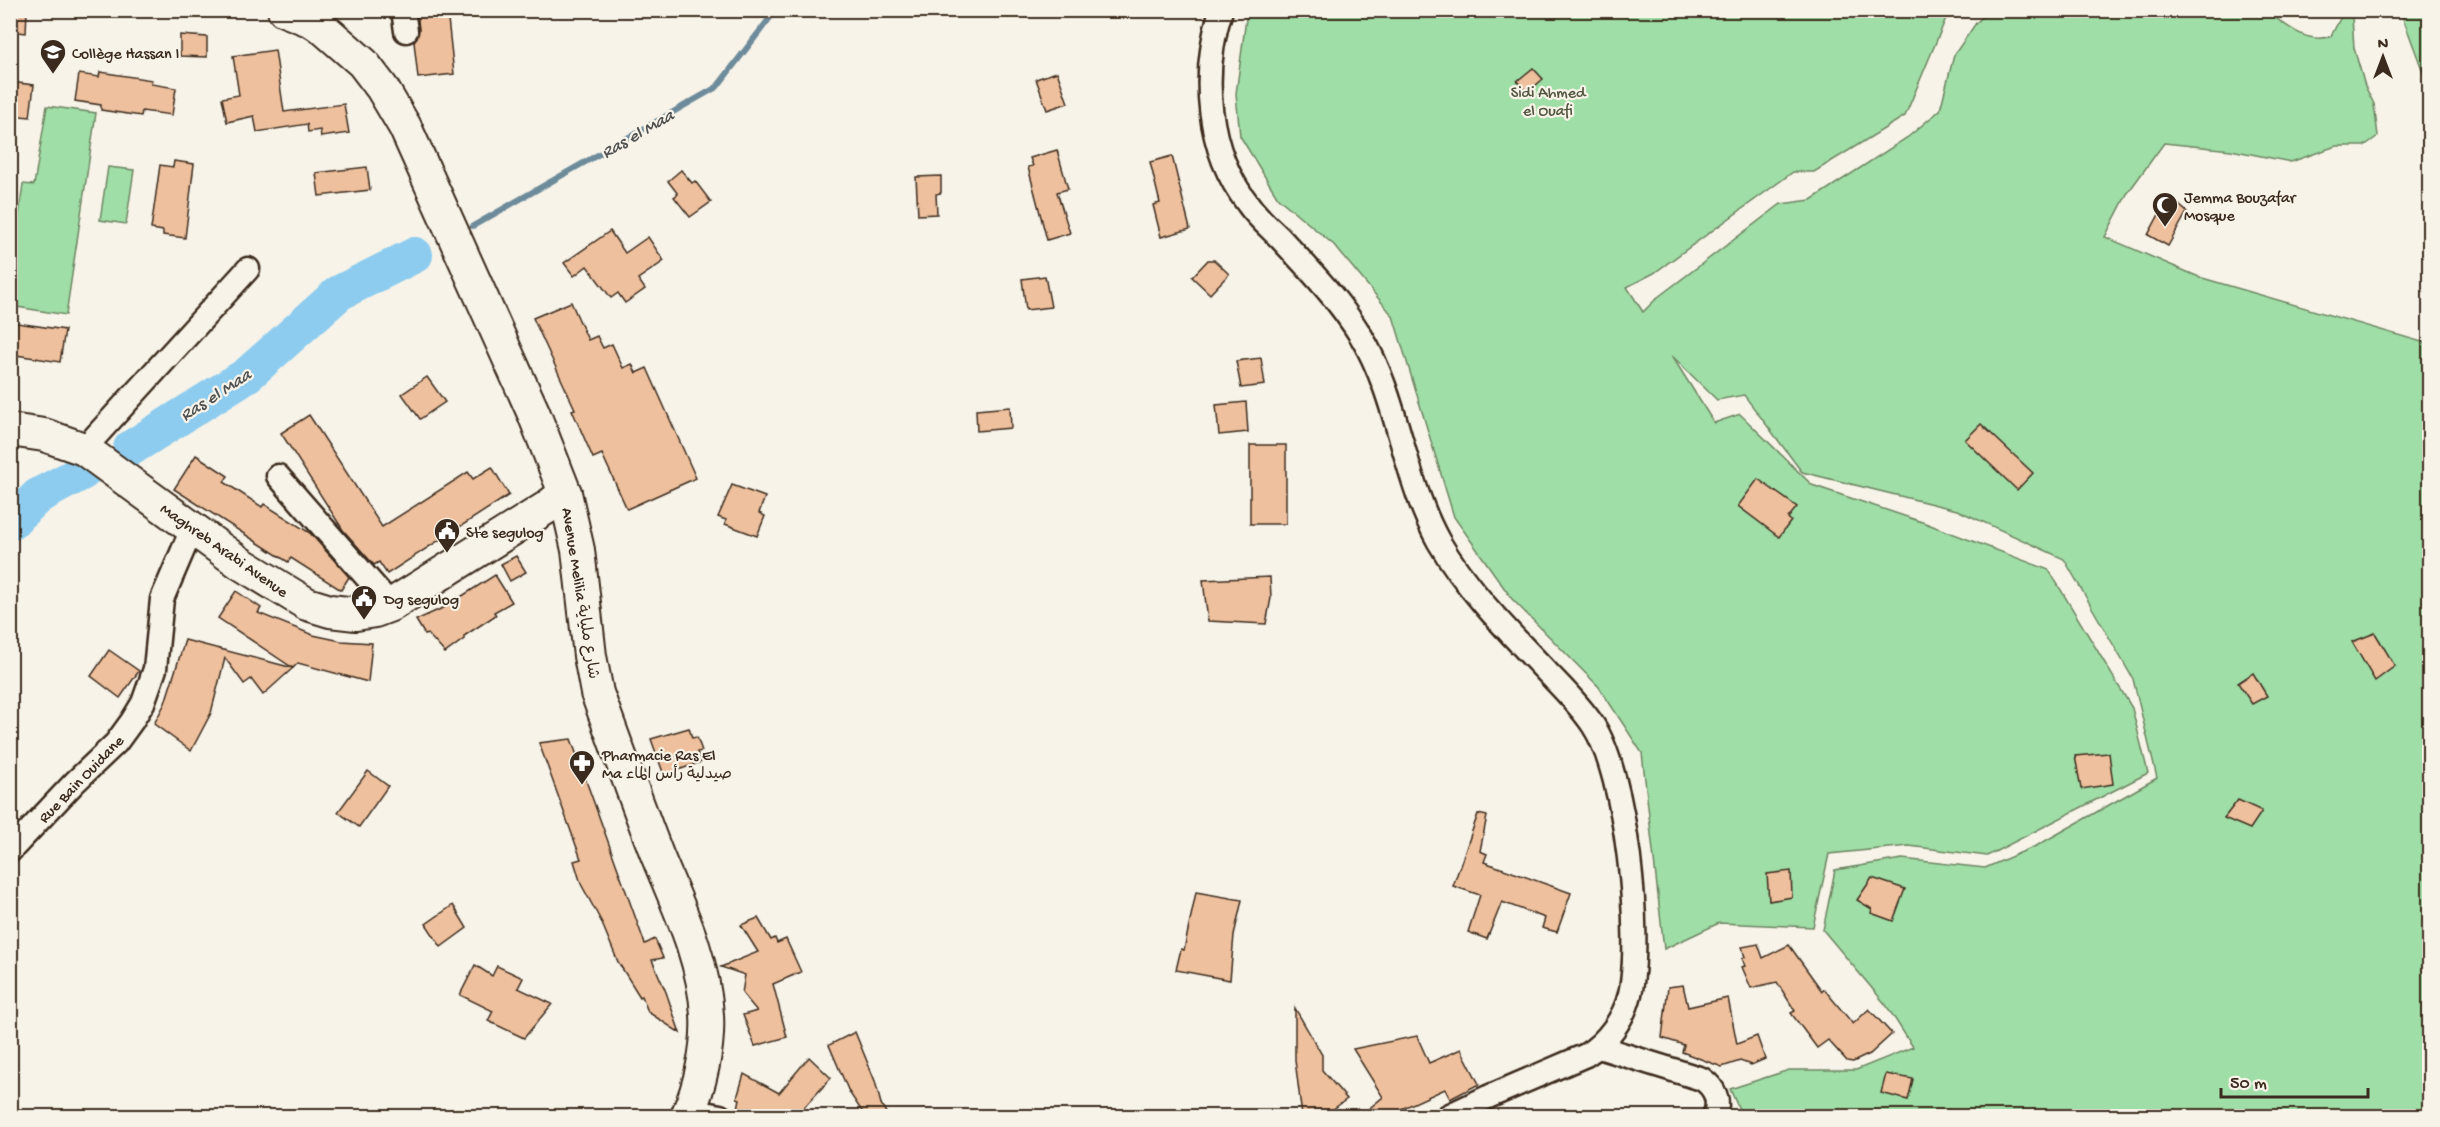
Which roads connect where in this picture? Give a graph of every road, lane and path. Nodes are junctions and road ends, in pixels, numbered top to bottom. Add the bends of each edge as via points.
1 (284, 10) edge
2 (1221, 10) edge
3 (325, 20) edge
4 (248, 269) dead end
5 (10, 430) edge
6 (84, 449) junction
7 (278, 476) dead end
8 (565, 493) junction
9 (192, 529) junction
10 (391, 605) junction
11 (10, 851) edge
12 (1599, 1047) junction
13 (688, 1113) edge
14 (720, 1116) edge
15 (1448, 1116) edge
16 (1714, 1116) edge

1 - 3 street, Avenue Melilia شارع ملياية via 312,21
2 - 12 street via 1213,35 1210,83 1213,122 1222,159 1247,204 1334,297 1362,338 1382,384 1416,491 1439,542 1472,589 1595,727 1608,756 1618,792 1635,945 1630,995 1620,1020
3 - 8 street, Avenue Melilia شارع ملياية via 382,88 405,127 534,414
4 - 6 street
5 - 6 street, Maghreb Arabi Avenue via 44,435
6 - 9 street, Maghreb Arabi Avenue
7 - 10 street
8 - 10 street, Maghreb Arabi Avenue
8 - 13 street, Avenue Melilia شارع ملياية via 578,550 597,693 703,981 708,1016 704,1052
9 - 10 street, Maghreb Arabi Avenue via 261,578 306,604 356,614
9 - 11 street, Rue Bain Ouidane via 162,599 155,669 143,703 102,758
12 - 15 street
12 - 16 street via 1702,1079 1717,1100
13 - 14 street

